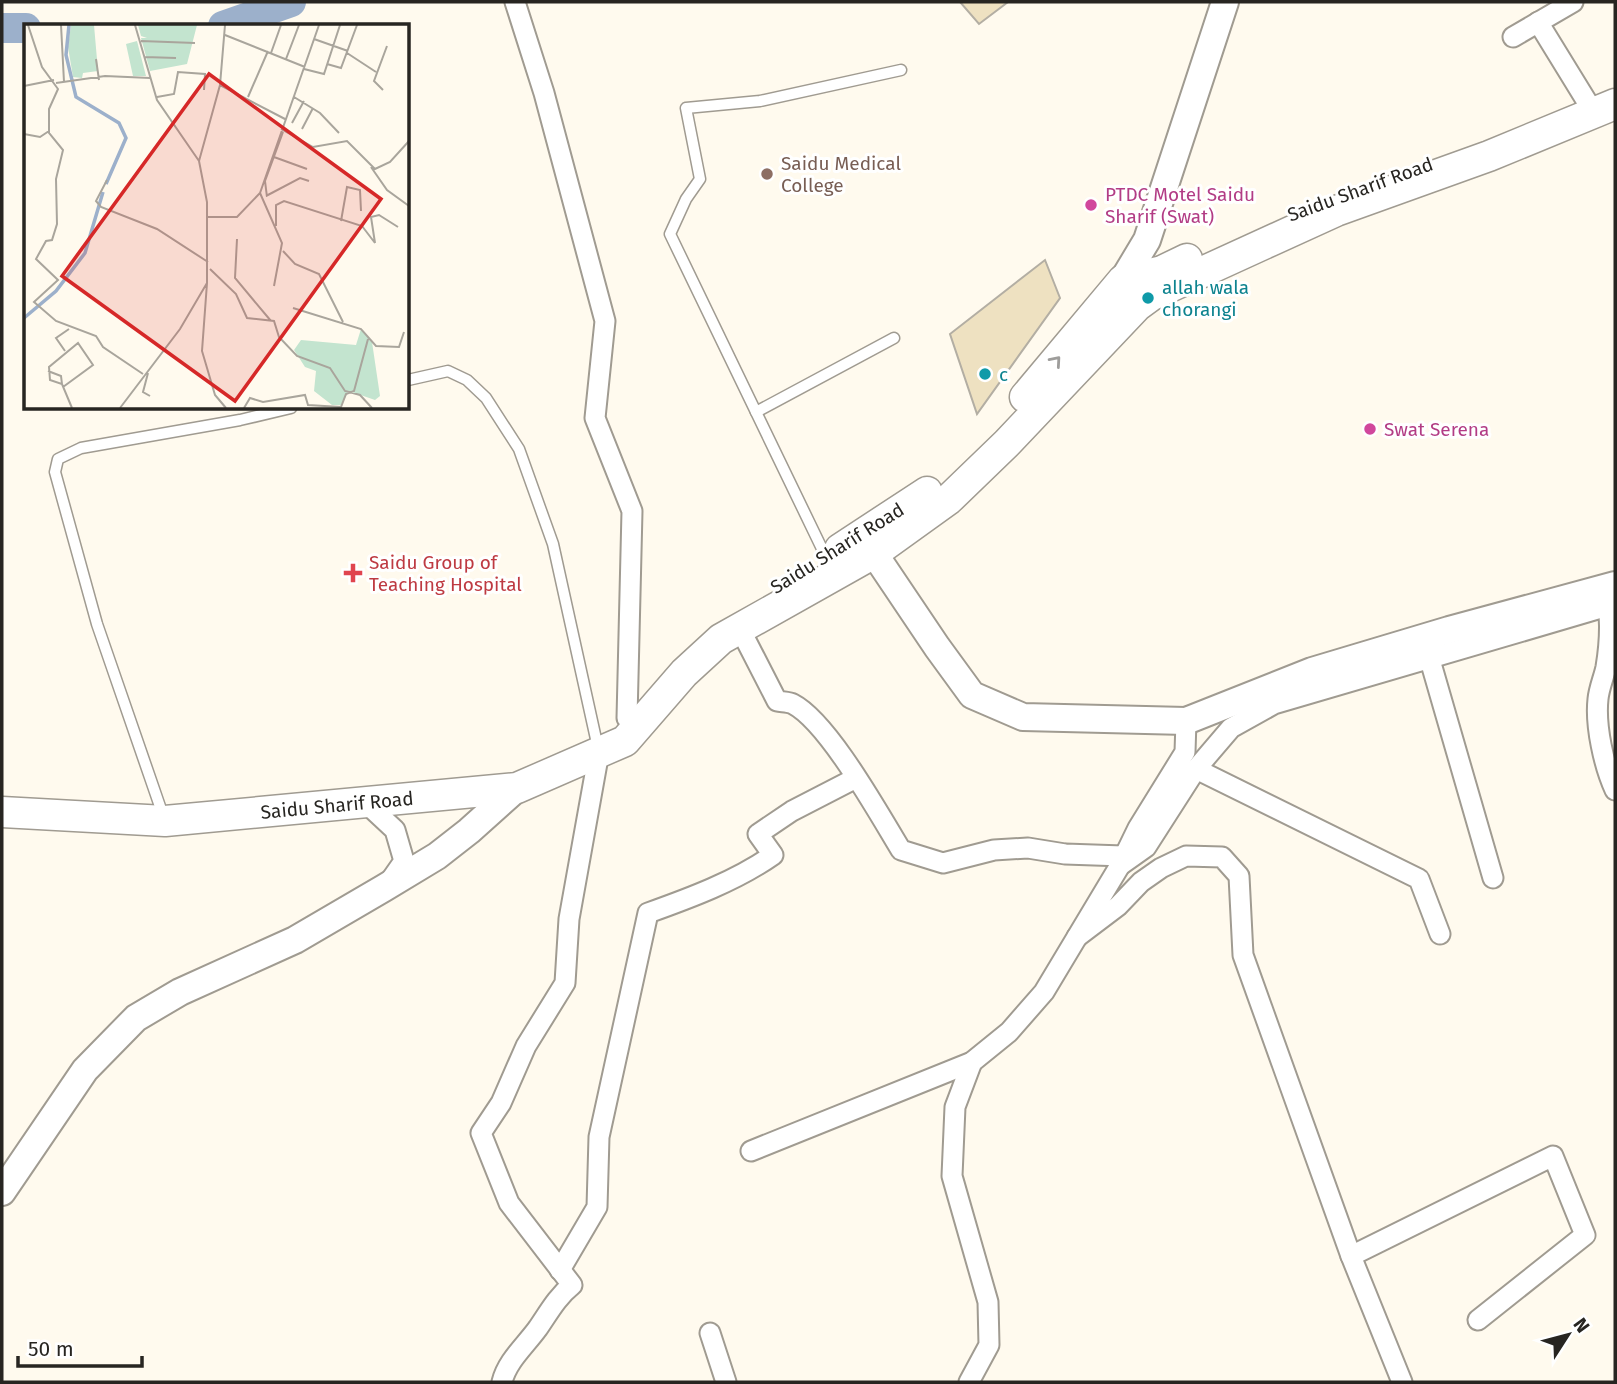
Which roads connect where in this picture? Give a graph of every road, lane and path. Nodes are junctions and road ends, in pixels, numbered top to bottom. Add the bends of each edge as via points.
1 (515, 2) edge
2 (1225, 2) edge
3 (1573, 2) edge
4 (1538, 22) junction
5 (1513, 37) dead end
6 (901, 70) dead end
7 (1608, 105) edge
8 (1487, 151) junction
9 (1162, 271) junction
10 (1123, 280) junction
11 (1137, 306) junction
12 (894, 338) dead end
13 (410, 380) edge
14 (282, 410) edge
15 (756, 412) junction
16 (1002, 436) junction
17 (868, 544) junction
18 (826, 557) junction
19 (1610, 593) edge
20 (739, 627) junction
21 (1430, 660) junction
22 (627, 718) junction
23 (1186, 721) junction
24 (599, 752) junction
25 (1196, 769) junction
26 (856, 778) junction
27 (517, 788) junction
28 (1615, 790) edge
29 (366, 803) junction
30 (2, 812) edge
31 (165, 821) junction
32 (1121, 862) junction
33 (1493, 878) dead end
34 (384, 888) junction
35 (1440, 934) dead end
36 (1077, 937) junction
37 (972, 1062) junction
38 (751, 1151) dead end
39 (2, 1192) edge
40 (1352, 1256) junction
41 (560, 1270) junction
42 (1478, 1320) dead end
43 (710, 1333) dead end
44 (502, 1382) edge
45 (726, 1382) edge
46 (969, 1382) edge
47 (1402, 1382) edge

1 - 22 street via 605,321 595,418 632,511
2 - 10 street via 1147,240
3 - 4 street
4 - 5 street
4 - 7 street
6 - 15 lane via 760,101 686,108 700,179 670,234
7 - 8 main road
8 - 9 main road, Saidu Sharif Road via 1363,185 1253,228
8 - 11 main road via 1336,211
9 - 10 main road, Saidu Sharif Road
9 - 11 main road
16 -> 10 main road
11 - 16 main road
12 - 15 lane
13 - 24 lane via 447,371 467,380 486,398 519,449 553,544
14 - 31 lane via 81,448 58,459 55,472 97,624
15 - 18 lane
16 - 17 main road via 949,499
17 - 18 main road, Saidu Sharif Road
17 - 20 main road
17 - 23 street via 972,695 1023,717
18 - 22 main road, Saidu Sharif Road via 719,620 667,668
19 - 21 street
19 - 23 street via 1448,629 1312,671
19 - 28 street via 1606,667 1598,699 1600,734
20 - 24 main road via 684,673 625,741
20 - 26 street via 777,701 793,704 820,727
21 - 25 street via 1273,704 1231,728
21 - 33 street
22 - 24 main road, Saidu Sharif Road
23 - 32 street via 1185,752
24 - 27 main road, Saidu Sharif Road
24 - 41 street via 569,919 565,983 481,1133 509,1203
25 - 32 street via 1146,847
25 - 35 street via 1419,879
26 - 32 street via 901,850 943,863 994,850 1028,848
26 - 41 street via 758,834 773,855 759,865 648,913 599,1137 597,1206
27 - 29 main road, Saidu Sharif Road
27 - 34 street via 438,856
29 - 31 main road, Saidu Sharif Road
29 - 34 street via 395,830 404,861
30 - 31 main road, Saidu Sharif Road
32 - 36 street
34 - 39 street via 295,940 180,992 136,1018 85,1070
36 - 37 street via 1044,992 1009,1032
36 - 40 street via 1141,882 1186,856 1222,857 1239,876 1243,955
37 - 38 street
37 - 46 street via 955,1107 952,1176 988,1303 989,1345
40 - 42 street via 1553,1156 1585,1235
40 - 47 street
41 - 44 street via 572,1284 505,1370
43 - 45 street

